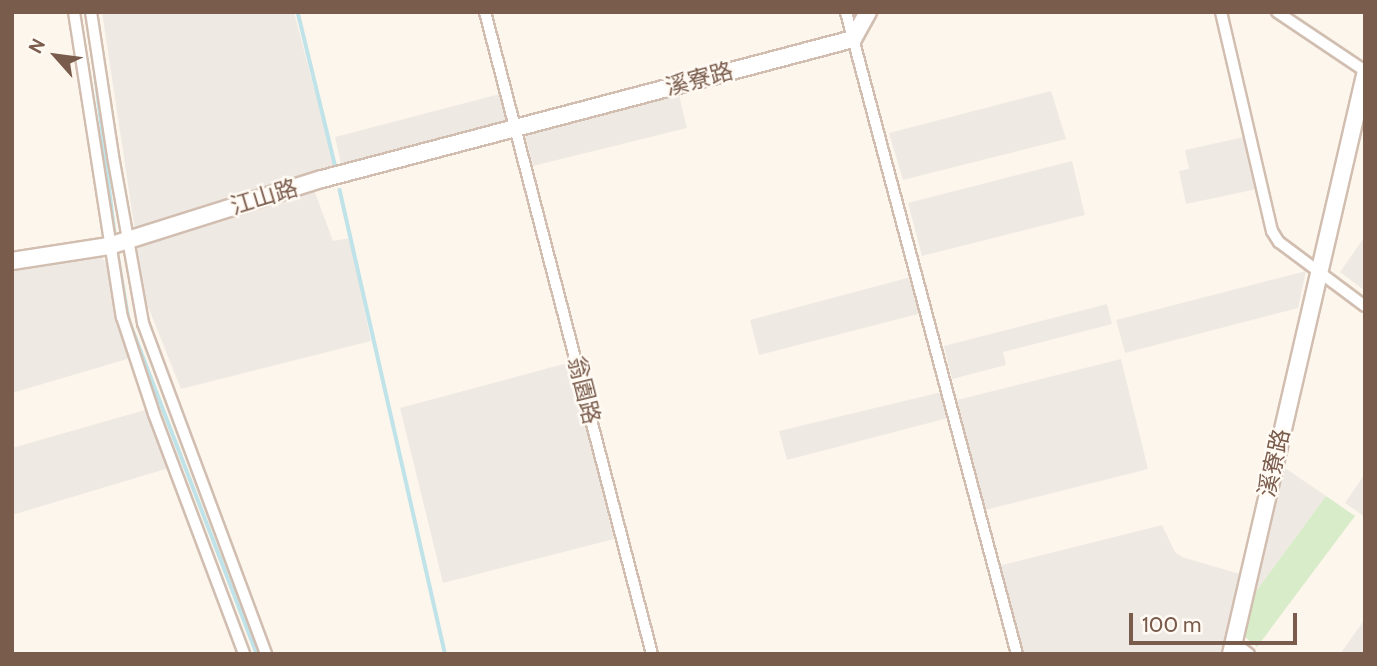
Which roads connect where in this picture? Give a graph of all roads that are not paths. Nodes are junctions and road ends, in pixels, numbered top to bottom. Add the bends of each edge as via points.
1 (74, 12) edge
2 (92, 12) edge
3 (485, 12) edge
4 (846, 12) edge
5 (868, 12) edge
6 (1221, 12) edge
7 (1277, 12) edge
8 (853, 39) junction
9 (1365, 73) edge
10 (516, 127) junction
11 (127, 239) junction
12 (108, 246) junction
13 (12, 261) edge
14 (1317, 272) junction
15 (1365, 306) edge
16 (1232, 648) edge
17 (244, 654) edge
18 (266, 654) edge
19 (652, 654) edge
20 (1017, 654) edge
21 (1249, 654) edge

1 - 12 street
2 - 11 street
3 - 10 street, 翁園路
4 - 8 street
5 - 8 street
6 - 14 street via 1272,231
7 - 9 street
8 - 10 street, 溪寮路
8 - 20 street
9 - 14 street, 溪寮路
10 - 11 street, 江山路 via 322,179
10 - 19 street, 翁園路
11 - 12 street, 江山路
11 - 18 street via 143,323
12 - 13 street, 江山路
12 - 17 street via 122,317 146,390
14 - 15 street
14 - 16 street, 溪寮路
16 - 21 street

